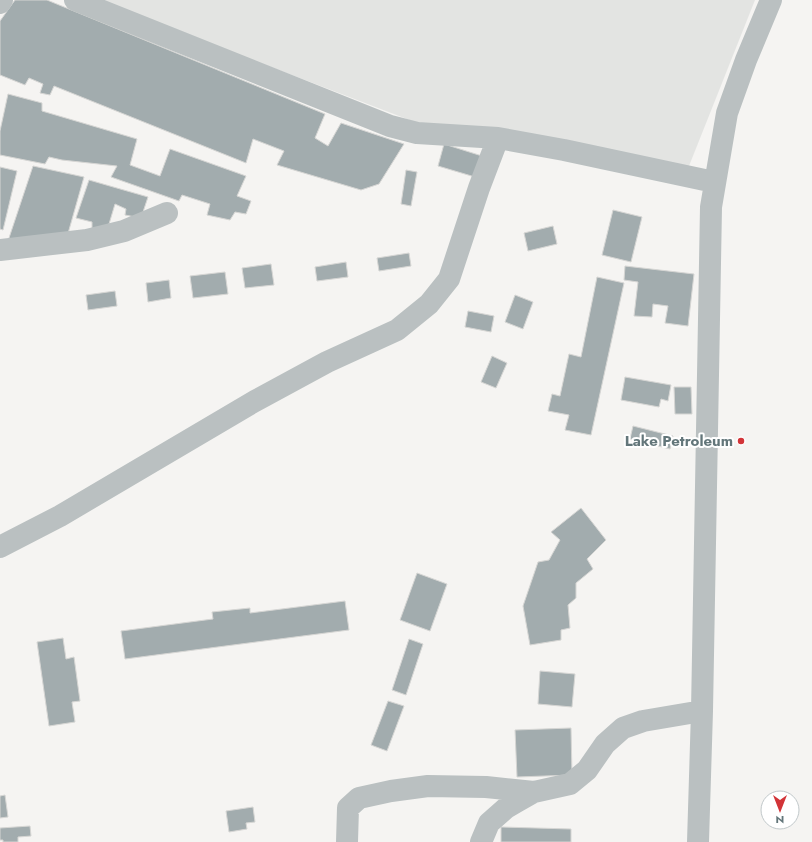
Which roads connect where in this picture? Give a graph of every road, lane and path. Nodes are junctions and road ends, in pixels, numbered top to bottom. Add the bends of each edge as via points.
1 (2, 0) edge
2 (75, 0) edge
3 (771, 0) edge
4 (0, 3) edge
5 (498, 138) junction
6 (714, 182) junction
7 (167, 213) dead end
8 (0, 250) edge
9 (0, 547) edge
10 (702, 711) junction
11 (534, 792) junction
12 (347, 842) edge
13 (480, 842) edge
14 (698, 842) edge

1 - 4 street
2 - 5 street via 390,126 418,133
3 - 6 street via 727,113
5 - 6 street
5 - 9 street via 449,279 429,304 397,330 327,362 255,401 60,516
6 - 10 street via 711,207
7 - 8 street via 124,231 87,240
10 - 11 street via 643,721 623,728 604,744 587,770 570,784
10 - 14 street
11 - 12 street via 486,787 428,786 359,798 348,808
11 - 13 street via 506,808 489,823

